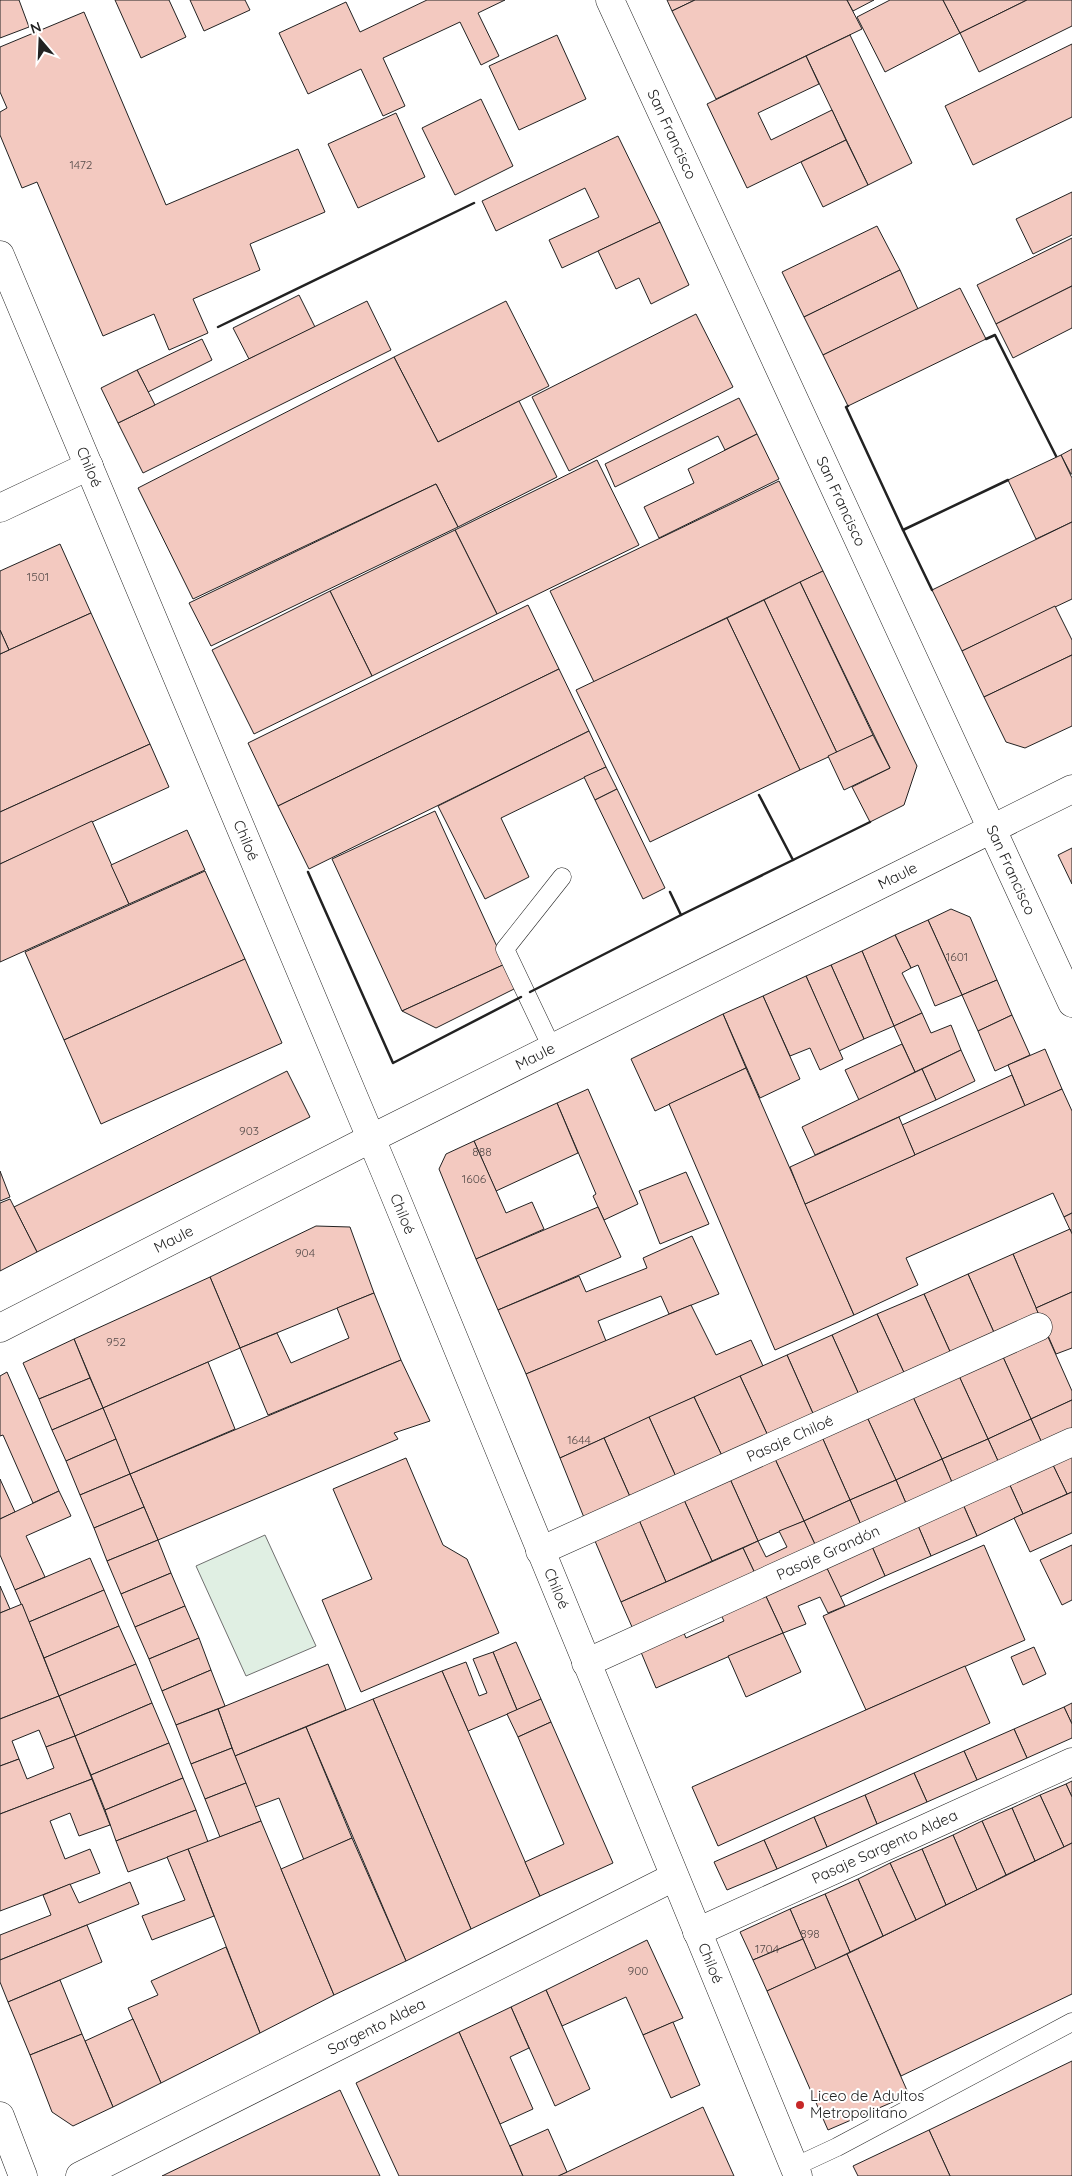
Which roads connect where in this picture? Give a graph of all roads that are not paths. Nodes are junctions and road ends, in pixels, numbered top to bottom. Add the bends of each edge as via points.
1 (610, 0) edge
2 (0, 254) edge
3 (89, 466) junction
4 (0, 508) edge
5 (1072, 789) edge
6 (992, 829) junction
7 (562, 877) dead end
8 (1072, 1003) edge
9 (552, 1048) junction
10 (370, 1139) junction
11 (1038, 1327) dead end
12 (0, 1328) edge
13 (1072, 1442) edge
14 (540, 1551) junction
15 (586, 1663) junction
16 (1072, 1762) edge
17 (674, 1878) junction
18 (697, 1932) junction
19 (1072, 2022) edge
20 (0, 2116) edge
21 (796, 2171) edge
22 (23, 2176) edge
23 (80, 2176) edge

1 - 6 street, San Francisco
2 - 3 street, Chiloé
3 - 4 street
3 - 10 street, Chiloé
5 - 6 street, Maule
6 - 8 street, San Francisco
6 - 9 street, Maule
7 - 9 lane via 505,949
9 - 10 street, Maule
10 - 12 street, Maule
10 - 14 street, Chiloé
11 - 14 street, Pasaje Chiloé
13 - 15 street, Pasaje Grandón
14 - 15 street, Chiloé
15 - 17 street, Chiloé
16 - 18 street, Pasaje Sargento Aldea
17 - 18 street, Chiloé
17 - 23 street, Sargento Aldea
18 - 21 street, Chiloé
19 - 21 lane
20 - 22 street

